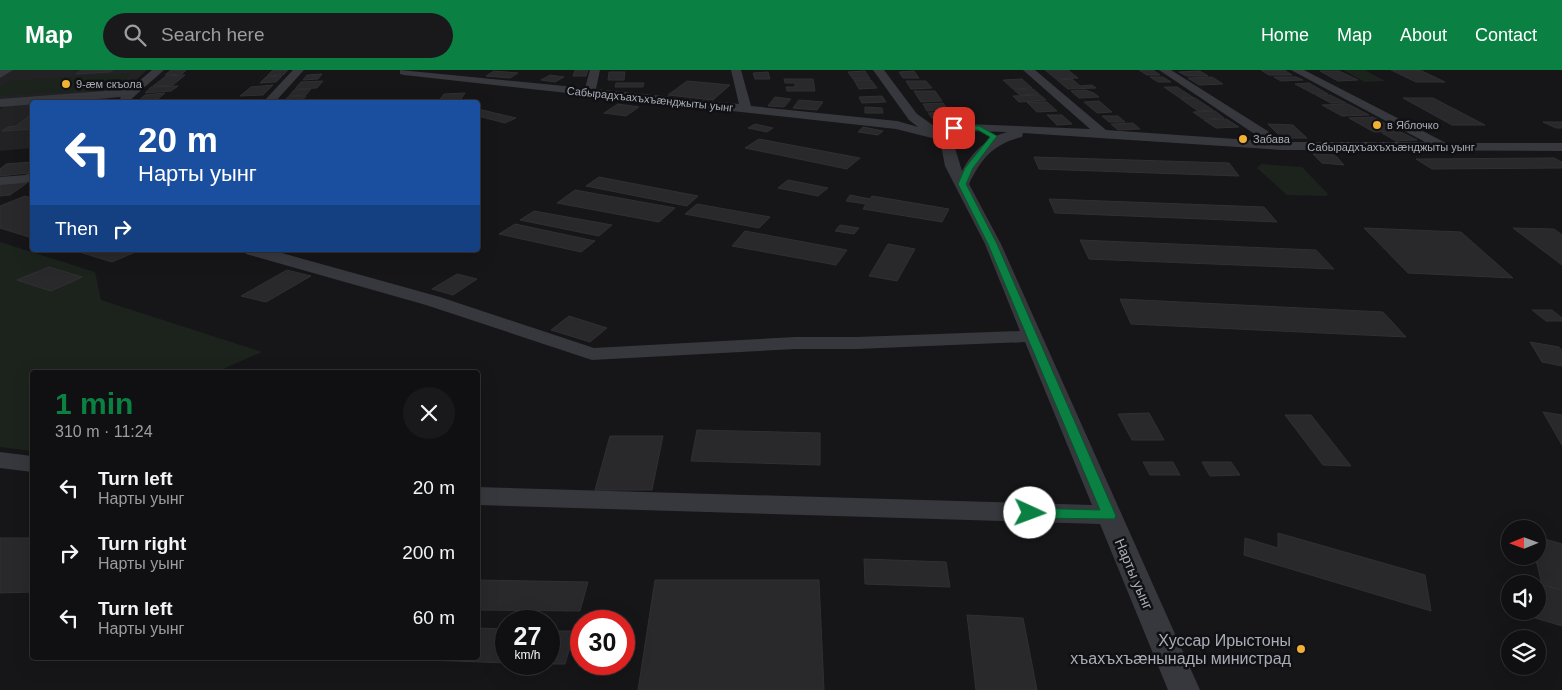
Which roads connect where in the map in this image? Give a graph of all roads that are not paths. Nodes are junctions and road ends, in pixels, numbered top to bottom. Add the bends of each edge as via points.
1 (8, 70) edge
2 (159, 70) edge
3 (299, 70) edge
4 (595, 70) edge
5 (736, 70) edge
6 (878, 70) edge
7 (1028, 70) edge
8 (1164, 70) edge
9 (1296, 70) edge
10 (404, 72) dead end
11 (0, 75) edge
12 (134, 92) junction
13 (590, 92) junction
14 (37, 100) edge
15 (124, 100) edge
16 (271, 100) edge
17 (30, 101) edge
18 (0, 103) edge
19 (746, 110) junction
20 (917, 121) junction
21 (897, 125) junction
22 (953, 126) dead end
23 (971, 127) junction
24 (1070, 133) junction
25 (1104, 135) junction
26 (946, 138) junction
27 (990, 142) junction
28 (1283, 146) junction
29 (1562, 147) edge
30 (1445, 148) junction
31 (30, 177) edge
32 (0, 181) edge
33 (962, 184) junction
34 (259, 252) edge
35 (1032, 336) junction
36 (0, 460) edge
37 (30, 464) edge
38 (480, 496) edge
39 (1109, 516) junction
40 (1184, 690) edge

1 - 11 street
2 - 12 street
3 - 16 street
4 - 13 street
5 - 19 street
6 - 20 street
7 - 25 street
8 - 28 street
9 - 30 street
10 - 13 street, Сабырадхъахъхъæнджыты уынг
12 - 14 street
12 - 15 street
13 - 19 street, Сабырадхъахъхъæнджыты уынг
17 - 18 street
19 - 21 street, Сабырадхъахъхъæнджыты уынг
20 - 21 street
20 - 22 street
20 - 26 street
21 - 26 street
23 - 24 street, Сабырадхъахъхъæнджыты уынг
23 - 26 street via 948,130 944,135
23 - 27 street via 991,133 994,136
24 - 25 street, Сабырадхъахъхъæнджыты уынг
24 - 27 street, Сабырадхъахъхъæнджыты уынг via 1020,133
25 - 28 street, Сабырадхъахъхъæнджыты уынг
26 - 27 street via 968,144
26 - 33 street, Нарты уынг via 952,166
27 - 33 street via 969,168
28 - 30 street, Сабырадхъахъхъæнджыты уынг
29 - 30 street, Сабырадхъахъхъæнджыты уынг
31 - 32 street
33 - 35 street, Нарты уынг
34 - 35 street via 432,301 592,354 795,342 857,344
35 - 39 street, Нарты уынг
36 - 37 street
38 - 39 street
39 - 40 street, Нарты уынг

